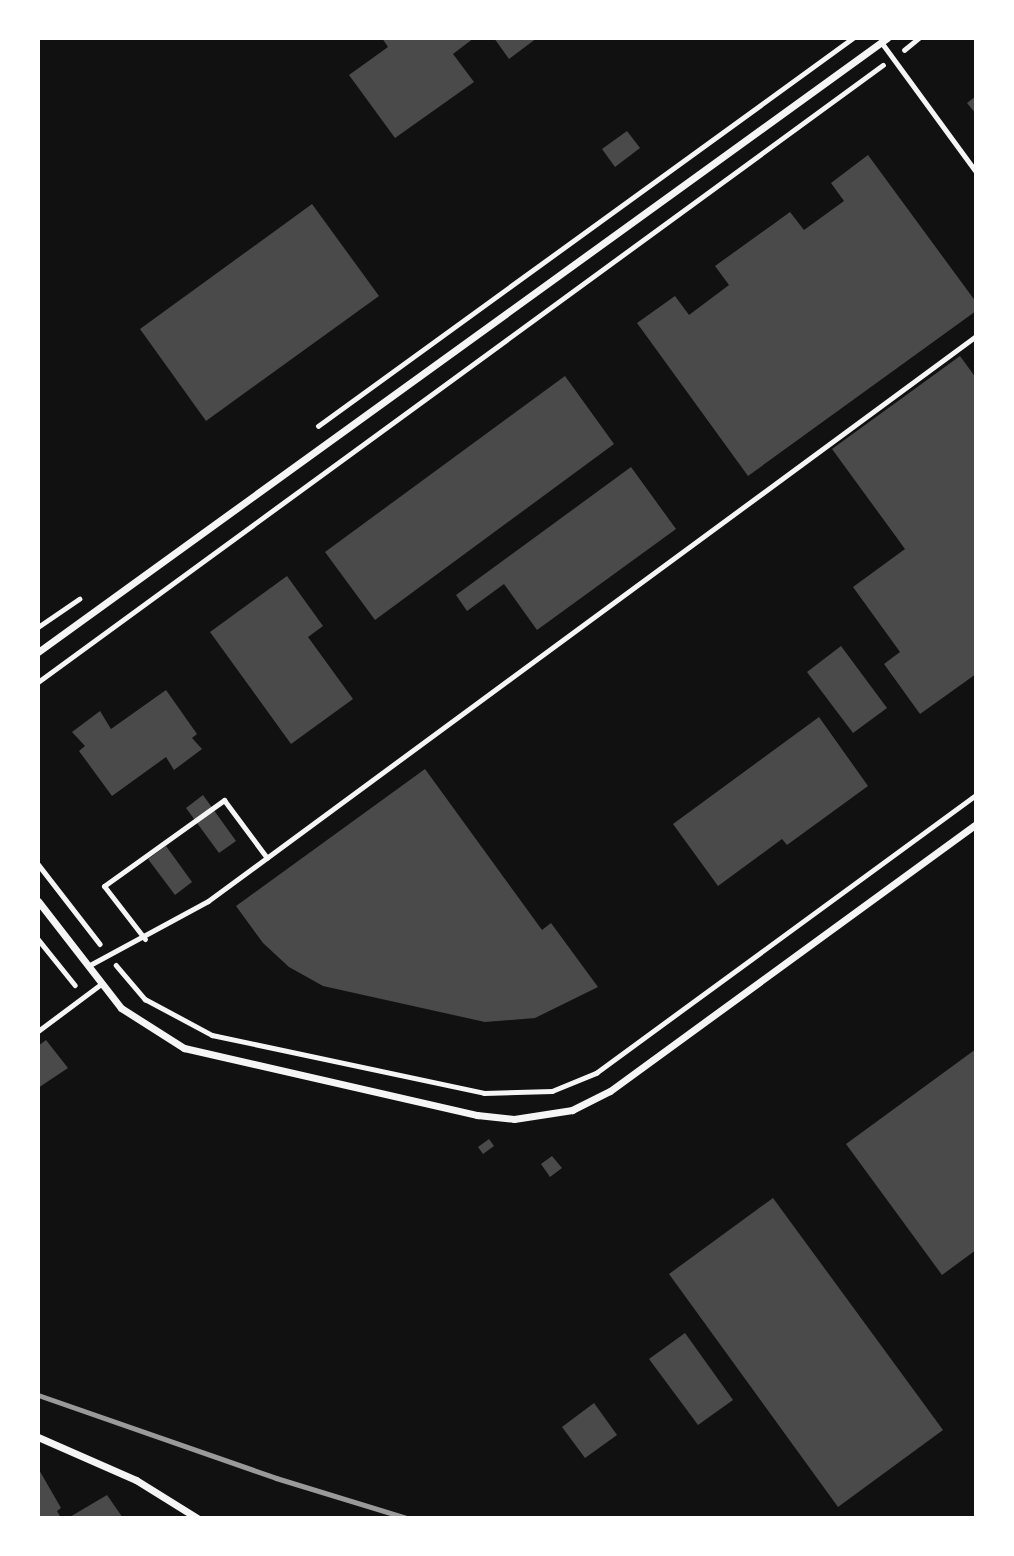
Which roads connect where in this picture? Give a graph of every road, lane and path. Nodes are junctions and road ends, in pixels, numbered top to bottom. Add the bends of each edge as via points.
1 (853, 38) edge
2 (919, 38) edge
3 (884, 41) edge
4 (892, 58) junction
5 (975, 172) edge
6 (975, 336) edge
7 (316, 428) dead end
8 (85, 596) dead end
9 (38, 627) edge
10 (40, 652) edge
11 (38, 682) edge
12 (975, 795) edge
13 (975, 824) edge
14 (267, 858) junction
15 (38, 864) edge
16 (38, 901) edge
17 (38, 939) edge
18 (145, 939) junction
19 (109, 956) junction
20 (88, 966) junction
21 (101, 984) junction
22 (84, 997) junction
23 (38, 1031) edge
24 (38, 1437) edge
25 (197, 1517) edge

1 - 7 path
2 - 4 path
3 - 4 lane
3 - 10 street
4 - 5 lane
4 - 11 path
6 - 14 lane
8 - 9 path
12 - 19 path via 596,1073 564,1089 540,1094 484,1093 201,1031 145,999
13 - 21 street via 610,1091 586,1105 552,1114 496,1118 209,1056 133,1018
14 - 18 lane via 192,913
14 - 18 lane via 224,800 104,886
15 - 19 path
16 - 20 street
17 - 22 path
18 - 19 lane
19 - 20 lane
20 - 21 street
21 - 22 lane
22 - 23 lane
24 - 25 street via 136,1480

